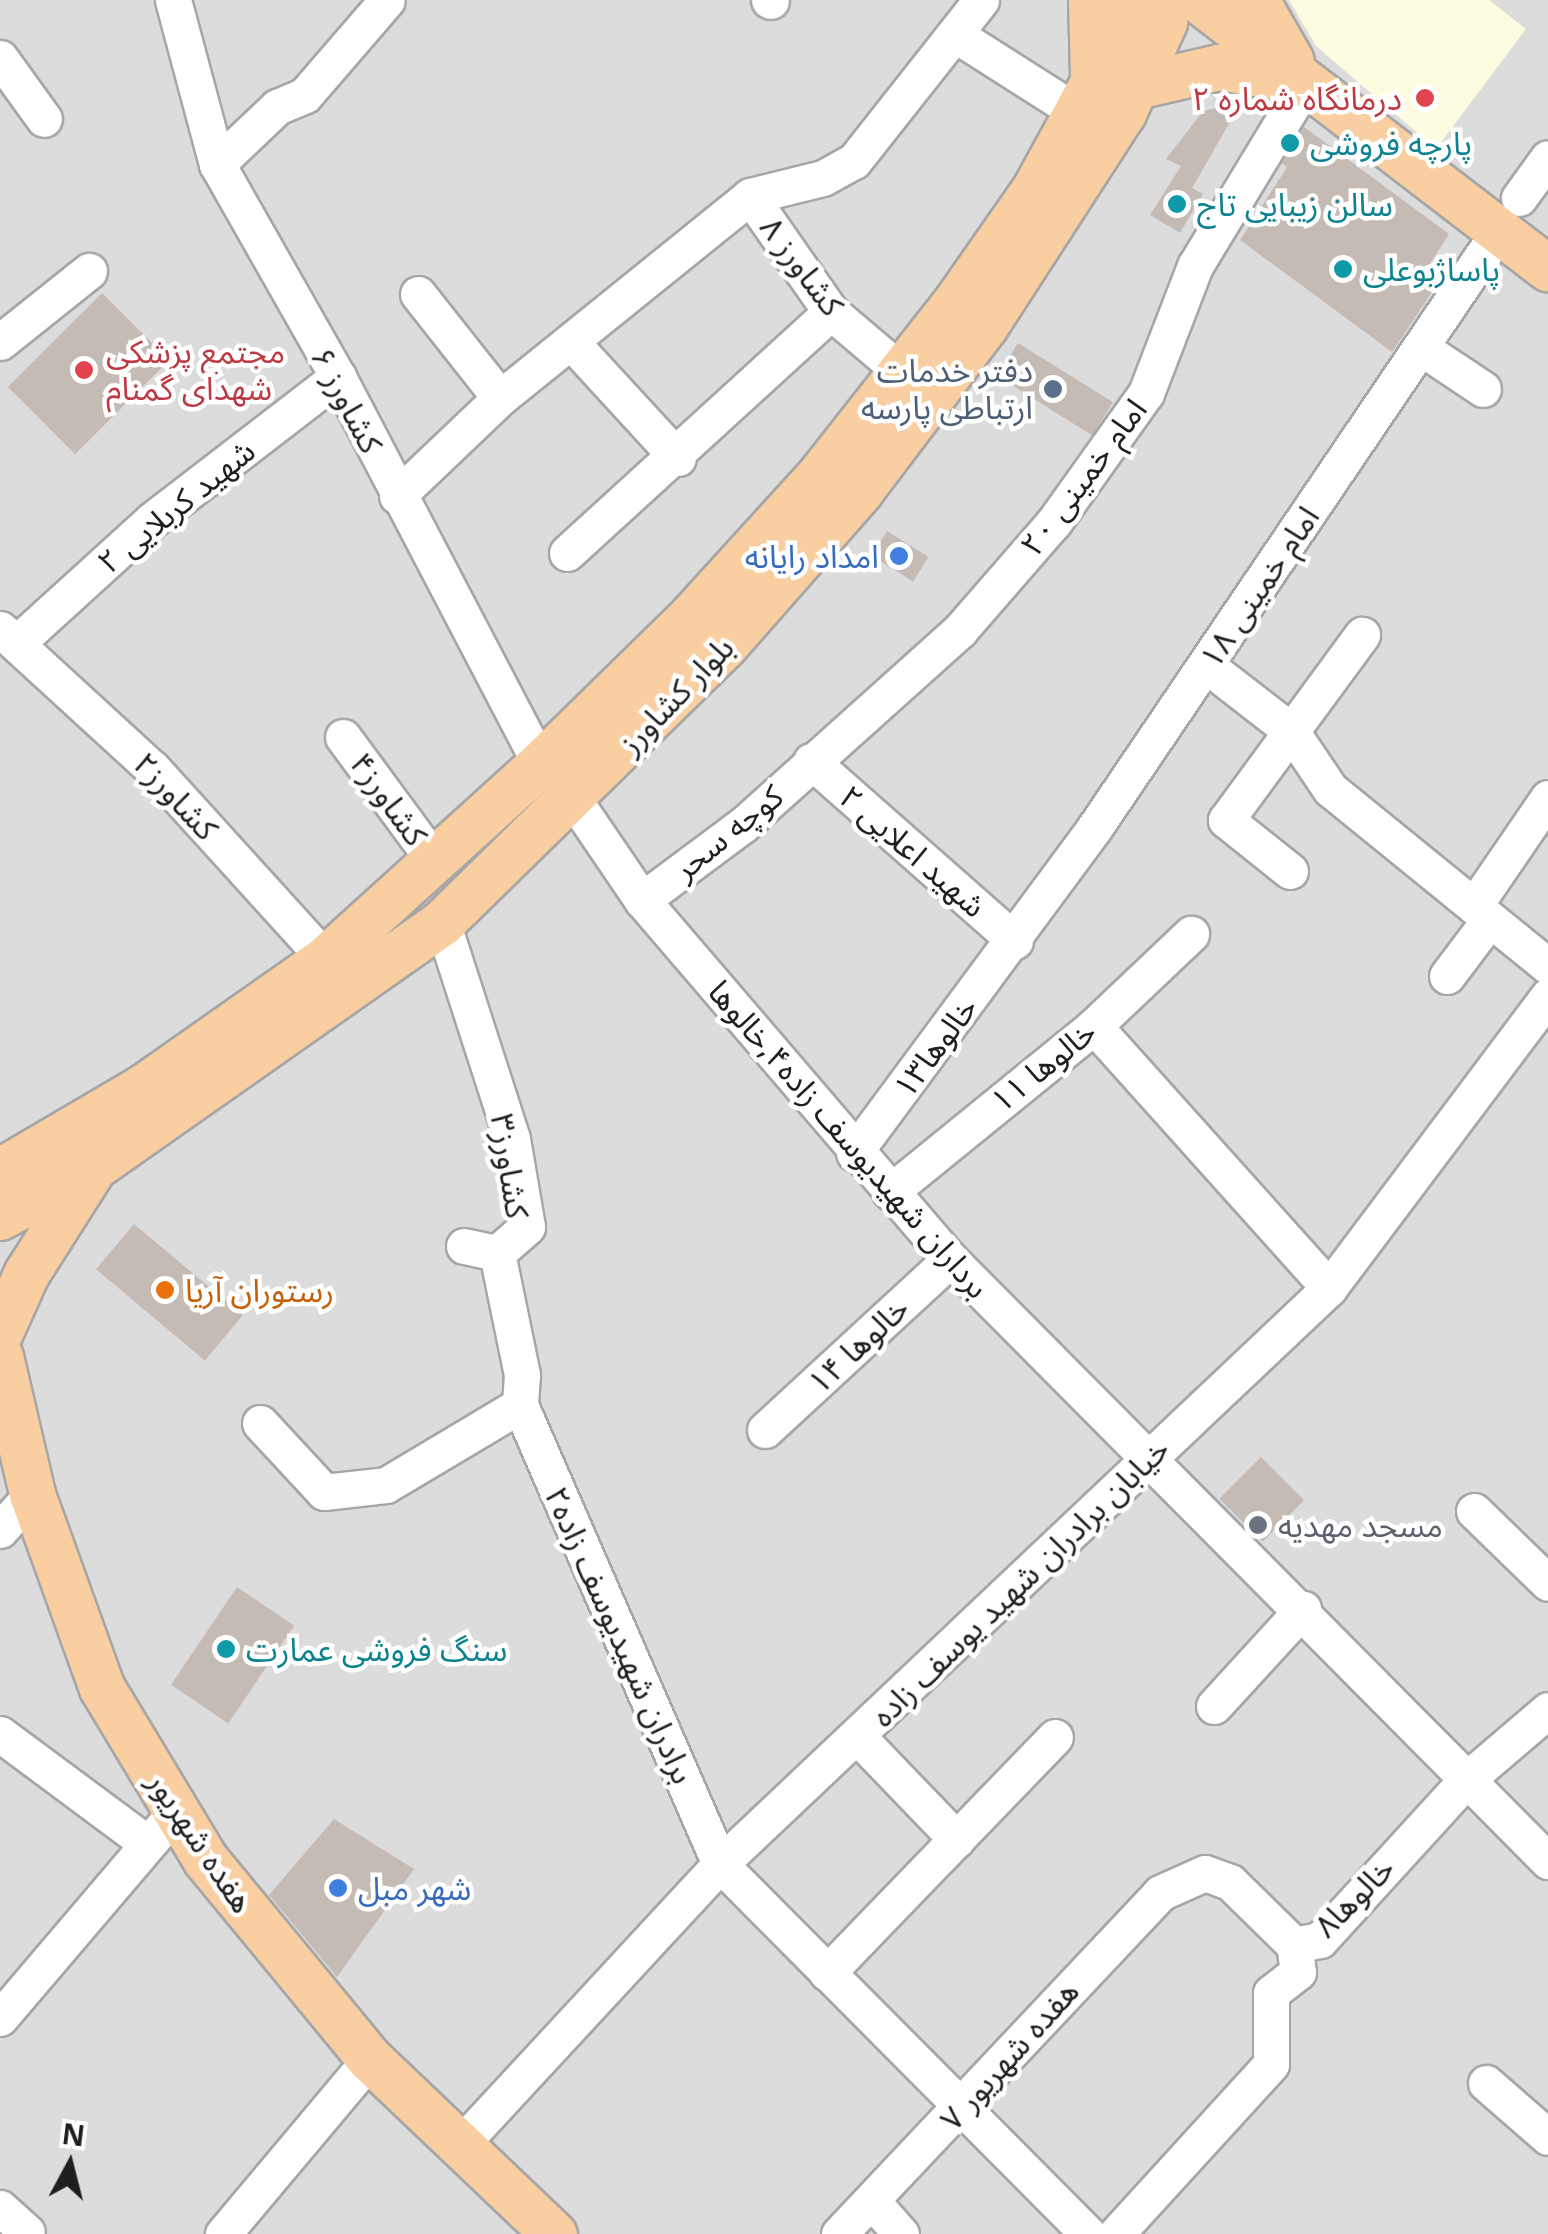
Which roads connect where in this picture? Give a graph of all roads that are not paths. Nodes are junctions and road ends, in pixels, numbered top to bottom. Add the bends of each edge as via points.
1 (387, 0) edge
2 (1091, 0) edge
3 (1138, 0) edge
4 (1164, 0) edge
5 (1198, 0) edge
6 (1256, 0) edge
7 (965, 12) edge
8 (177, 13) edge
9 (0, 58) edge
10 (1306, 83) junction
11 (1104, 97) junction
12 (44, 119) dead end
13 (1548, 158) edge
14 (218, 164) junction
15 (750, 196) junction
16 (1509, 215) junction
17 (1548, 269) edge
18 (89, 271) dead end
19 (418, 294) dead end
20 (831, 312) junction
21 (0, 342) edge
22 (573, 344) junction
23 (1423, 348) junction
24 (903, 373) junction
25 (338, 377) junction
26 (1483, 388) dead end
27 (500, 398) junction
28 (678, 458) junction
29 (397, 496) junction
30 (567, 553) dead end
31 (10, 635) edge
32 (1362, 636) dead end
33 (1206, 665) junction
34 (1291, 731) junction
35 (343, 737) dead end
36 (811, 762) junction
37 (540, 764) junction
38 (1548, 798) edge
39 (574, 800) junction
40 (435, 862) junction
41 (1290, 871) dead end
42 (642, 900) junction
43 (1482, 912) junction
44 (442, 922) junction
45 (1191, 934) dead end
46 (1015, 941) junction
47 (325, 959) junction
48 (1548, 966) edge
49 (1447, 976) dead end
50 (1548, 996) edge
51 (1094, 1026) junction
52 (854, 1152) junction
53 (52, 1157) edge
54 (0, 1171) edge
55 (890, 1192) junction
56 (0, 1217) edge
57 (950, 1259) junction
58 (1329, 1288) junction
59 (0, 1332) edge
60 (0, 1356) edge
61 (520, 1405) junction
62 (260, 1424) dead end
63 (765, 1430) dead end
64 (1146, 1459) junction
65 (32, 1494) junction
66 (1474, 1510) dead end
67 (0, 1530) edge
68 (1548, 1583) edge
69 (1302, 1608) junction
70 (1214, 1706) dead end
71 (1548, 1710) edge
72 (0, 1734) edge
73 (858, 1738) junction
74 (1055, 1738) dead end
75 (1465, 1781) junction
76 (162, 1827) junction
77 (957, 1840) junction
78 (1548, 1861) edge
79 (720, 1864) junction
80 (1182, 1883) joint
81 (1294, 1945) junction
82 (828, 1972) junction
83 (0, 2018) edge
84 (370, 2059) junction
85 (1486, 2084) dead end
86 (963, 2108) junction
87 (1548, 2137) edge
88 (461, 2144) junction
89 (872, 2201) junction
90 (0, 2208) edge
91 (28, 2232) edge
92 (222, 2234) edge
93 (554, 2234) edge
94 (839, 2234) edge
95 (901, 2234) edge
96 (1088, 2234) edge
97 (1116, 2234) edge

1 - 14 street via 305,95 277,106
2 - 11 main road
3 - 11 main road, بلوار کشاورز
4 - 11 main road, بلوار کشاورز via 1164,22
5 - 10 main road
6 - 10 main road
7 - 11 street
7 - 15 street via 854,161 823,178
8 - 14 street, کشاورز ۶
9 - 12 street
10 - 11 main road via 1219,67
10 - 16 main road
10 - 36 street, امام خمینی ۲۰ via 1195,266 1146,393 1054,522 960,630
11 - 24 main road, بلوار کشاورز
11 - 39 main road, بلوار کشاورز via 985,326 860,491 724,646
13 - 16 street, امام خمینی ۱۸
14 - 25 street, کشاورز ۶
15 - 20 street, کشاورز ۸
15 - 22 street
16 - 17 main road
16 - 23 street, امام خمینی ۱۸
18 - 21 street
19 - 27 street
20 - 24 street, کشاورز ۸
20 - 28 street
22 - 27 street
22 - 28 street
23 - 26 street
23 - 33 street, امام خمینی ۱۸
24 - 37 main road, بلوار کشاورز via 692,615
25 - 29 street, کشاورز ۶
25 - 31 street, شهید کربلایی ۲
27 - 29 street
28 - 30 street
29 - 37 street, کشاورز ۶
31 - 47 street, کشاورز۲ via 153,769
32 - 34 street
33 - 34 street
33 - 46 street, امام خمینی ۱۸
34 - 41 street via 1226,820
34 - 43 street via 1330,788
35 - 40 street, کشاورز۴
36 - 42 street, کوچه سحر via 744,824
36 - 46 street, شهید اعلایی ۲
37 - 40 main road, بلوار کشاورز
38 - 43 street
39 - 42 street, برداران شهیدیوسف زاده۴,خالوها
39 - 44 main road, بلوار کشاورز
40 - 47 main road, بلوار کشاورز
42 - 52 street, برداران شهیدیوسف زاده۴,خالوها
43 - 48 street
43 - 49 street
44 - 53 main road, بلوار کشاورز
44 - 61 street, کشاورز۳ via 512,1139 527,1227 480,1250 522,1375
45 - 51 street, خالوها ۱۱
46 - 52 street, خالوها۱۳
47 - 53 main road, بلوار کشاورز
50 - 58 street, خیابان برادران شهید یوسف زاده
51 - 55 street, خالوها ۱۱
51 - 58 street
52 - 55 street, برداران شهیدیوسف زاده۴,خالوها
53 - 54 main road, بلوار کشاورز
53 - 56 main road, بلوار کشاورز
53 - 59 main road via 26,1274
55 - 57 street, برداران شهیدیوسف زاده۴,خالوها
57 - 63 street, خالوها ۱۴
57 - 64 street, برداران شهیدیوسف زاده۴,خالوها
58 - 64 street, خیابان برادران شهید یوسف زاده
60 - 65 main road, هفده شهریور
61 - 62 street via 386,1485 324,1492
61 - 79 street, برادران شهیدیوسف زاده۲
64 - 69 street, برداران شهیدیوسف زاده۴,خالوها
64 - 73 street, خیابان برادران شهید یوسف زاده
65 - 67 street
65 - 76 main road, هفده شهریور via 102,1688
66 - 68 street
69 - 70 street
69 - 75 street, برداران شهیدیوسف زاده۴,خالوها
71 - 75 street, خالوها۸
72 - 76 street
73 - 77 street
73 - 79 street, خیابان برادران شهید یوسف زاده
74 - 77 street
75 - 78 street, برداران شهیدیوسف زاده۴,خالوها
75 - 81 street, خالوها۸ via 1320,1940
76 - 83 street
76 - 84 main road, هفده شهریور via 205,1859
77 - 82 street
79 - 82 street
79 - 88 street, خیابان برادران شهید یوسف زاده
80 - 81 street, خالوها۸ via 1204,1873 1230,1882
80 - 86 street, هفده شهریور ۷ via 1140,1908
81 - 97 street via 1298,1972 1271,1993 1271,2064
82 - 86 street
84 - 88 main road, هفده شهریور
84 - 92 street
85 - 87 street
86 - 89 street, هفده شهریور ۷
86 - 96 street
88 - 93 main road, هفده شهریور
89 - 94 street, هفده شهریور ۷
89 - 95 street
90 - 91 street

